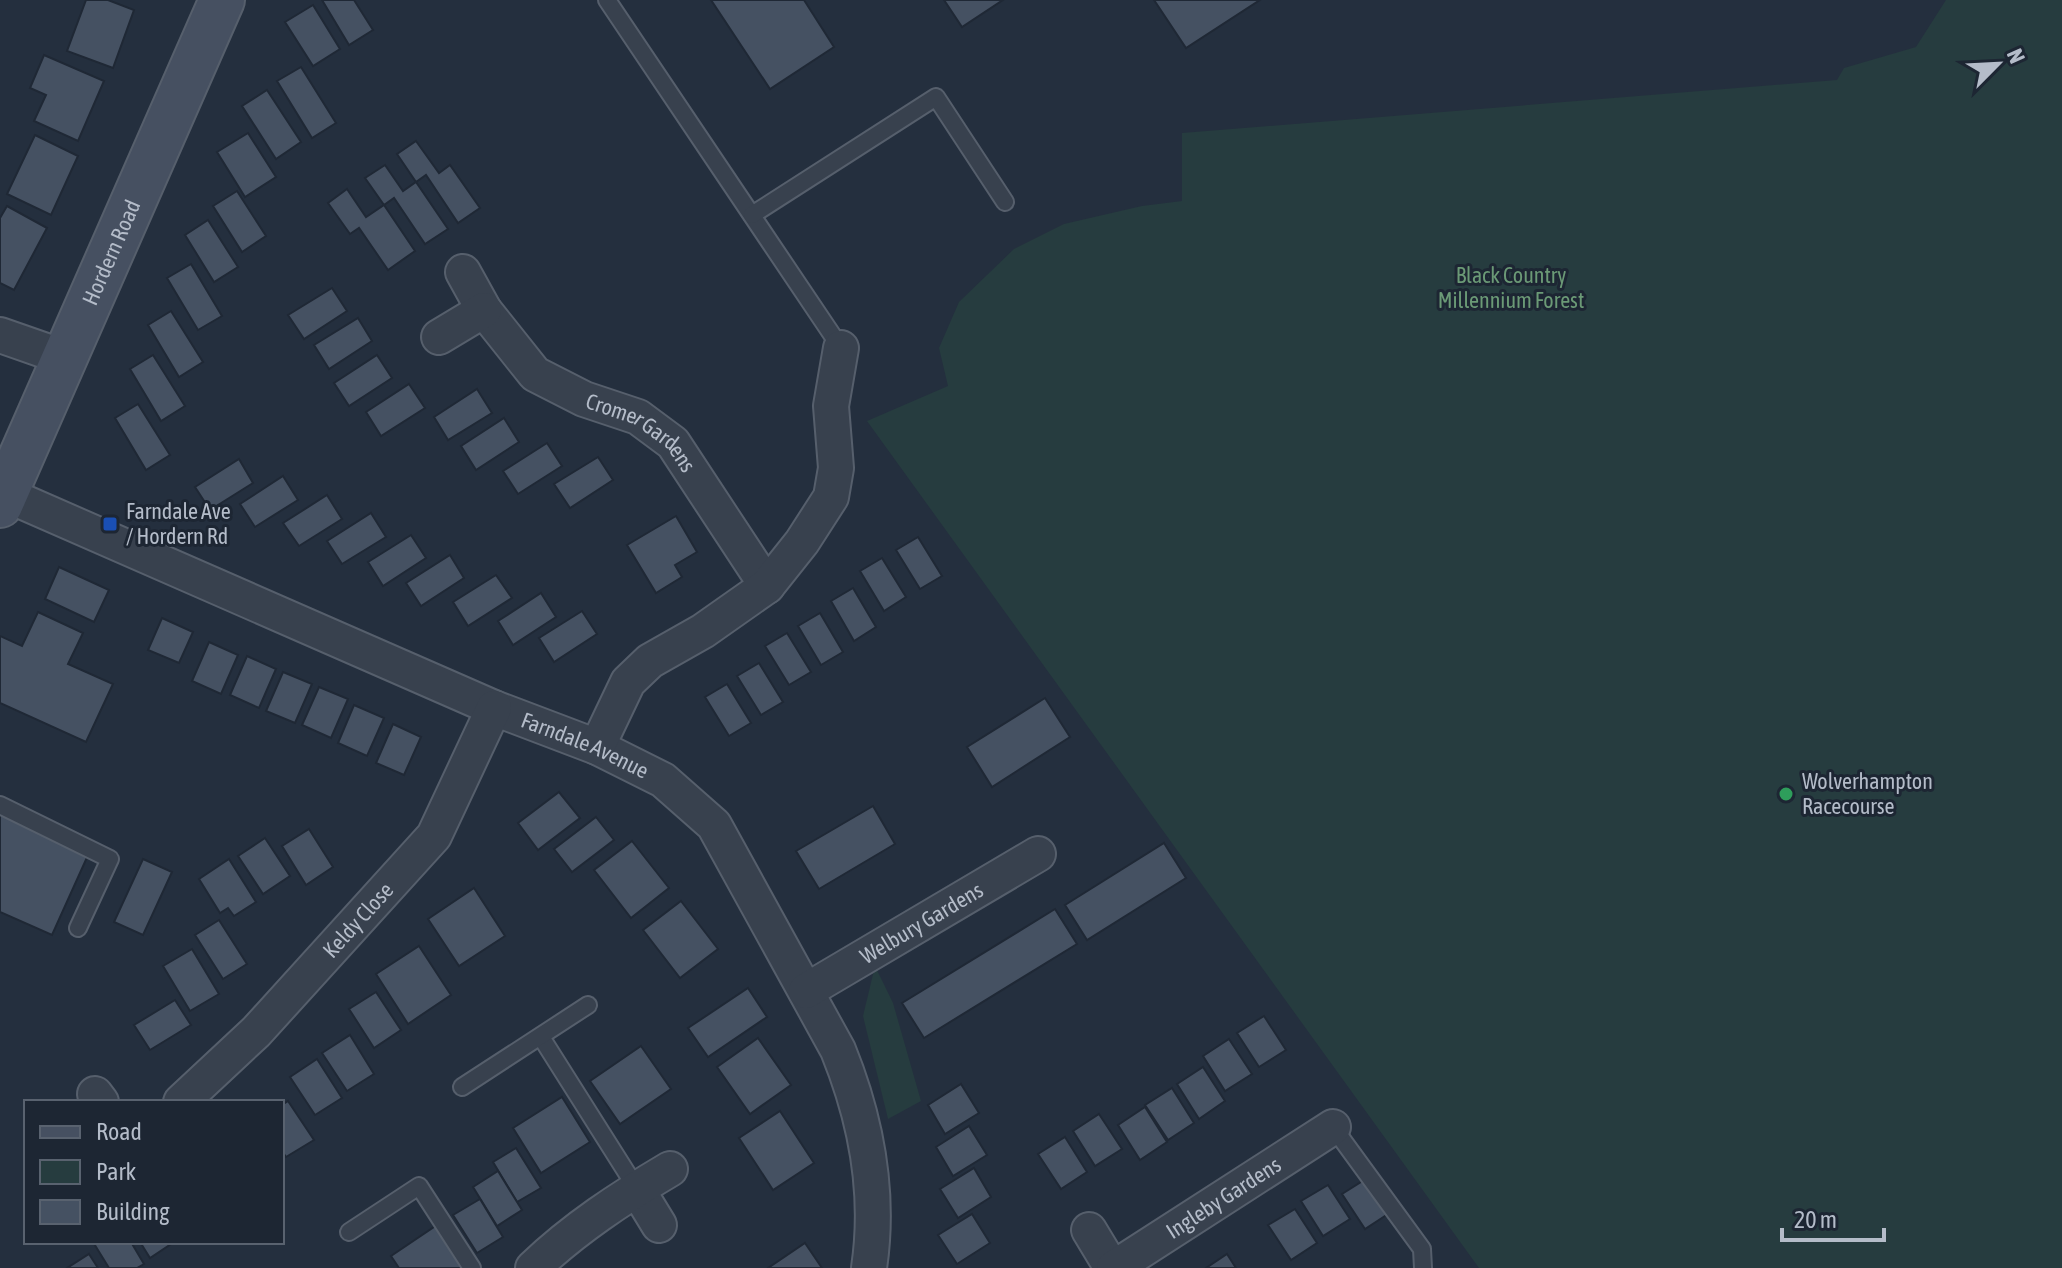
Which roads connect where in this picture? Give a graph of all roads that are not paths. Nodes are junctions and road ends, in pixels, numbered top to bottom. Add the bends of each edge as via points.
1 (222, 0) edge
2 (607, 0) edge
3 (1005, 202) dead end
4 (752, 215) junction
5 (463, 272) dead end
6 (484, 310) junction
7 (0, 335) edge
8 (439, 337) dead end
9 (841, 348) joint
10 (66, 358) junction
11 (2, 500) edge
12 (767, 586) junction
13 (494, 708) junction
14 (597, 747) junction
15 (0, 805) edge
16 (1038, 854) dead end
17 (78, 928) dead end
18 (806, 991) junction
19 (588, 1005) dead end
20 (541, 1037) junction
21 (462, 1087) dead end
22 (183, 1100) edge
23 (1333, 1127) joint
24 (670, 1169) dead end
25 (637, 1189) junction
26 (659, 1225) dead end
27 (1089, 1230) dead end
28 (349, 1232) dead end
29 (472, 1268) edge
30 (533, 1268) edge
31 (869, 1268) edge
32 (1113, 1268) edge
33 (1423, 1268) edge

1 - 10 street, Hordern Road
2 - 4 lane
3 - 4 lane via 936,97
4 - 9 lane
5 - 6 street, Cromer Gardens
6 - 8 street
6 - 12 street, Cromer Gardens via 535,374 584,399 638,417 673,443
7 - 10 street
9 - 12 street via 831,406 836,468 831,497
10 - 11 street, Hordern Road
11 - 13 street, Farndale Avenue
12 - 14 street via 650,661 628,682
13 - 14 street, Farndale Avenue
13 - 22 street, Keldy Close via 434,836 256,1032
14 - 18 street, Farndale Avenue via 663,780 714,825
15 - 17 lane via 110,859
16 - 18 street, Welbury Gardens
18 - 31 street, Farndale Avenue via 838,1050 864,1129 873,1194
19 - 20 lane
20 - 21 lane
20 - 25 lane
23 - 32 street, Ingleby Gardens
23 - 33 lane via 1422,1249
24 - 25 street
25 - 26 street
25 - 30 street via 588,1221
27 - 32 street, Ingleby Gardens
28 - 29 lane via 419,1186

